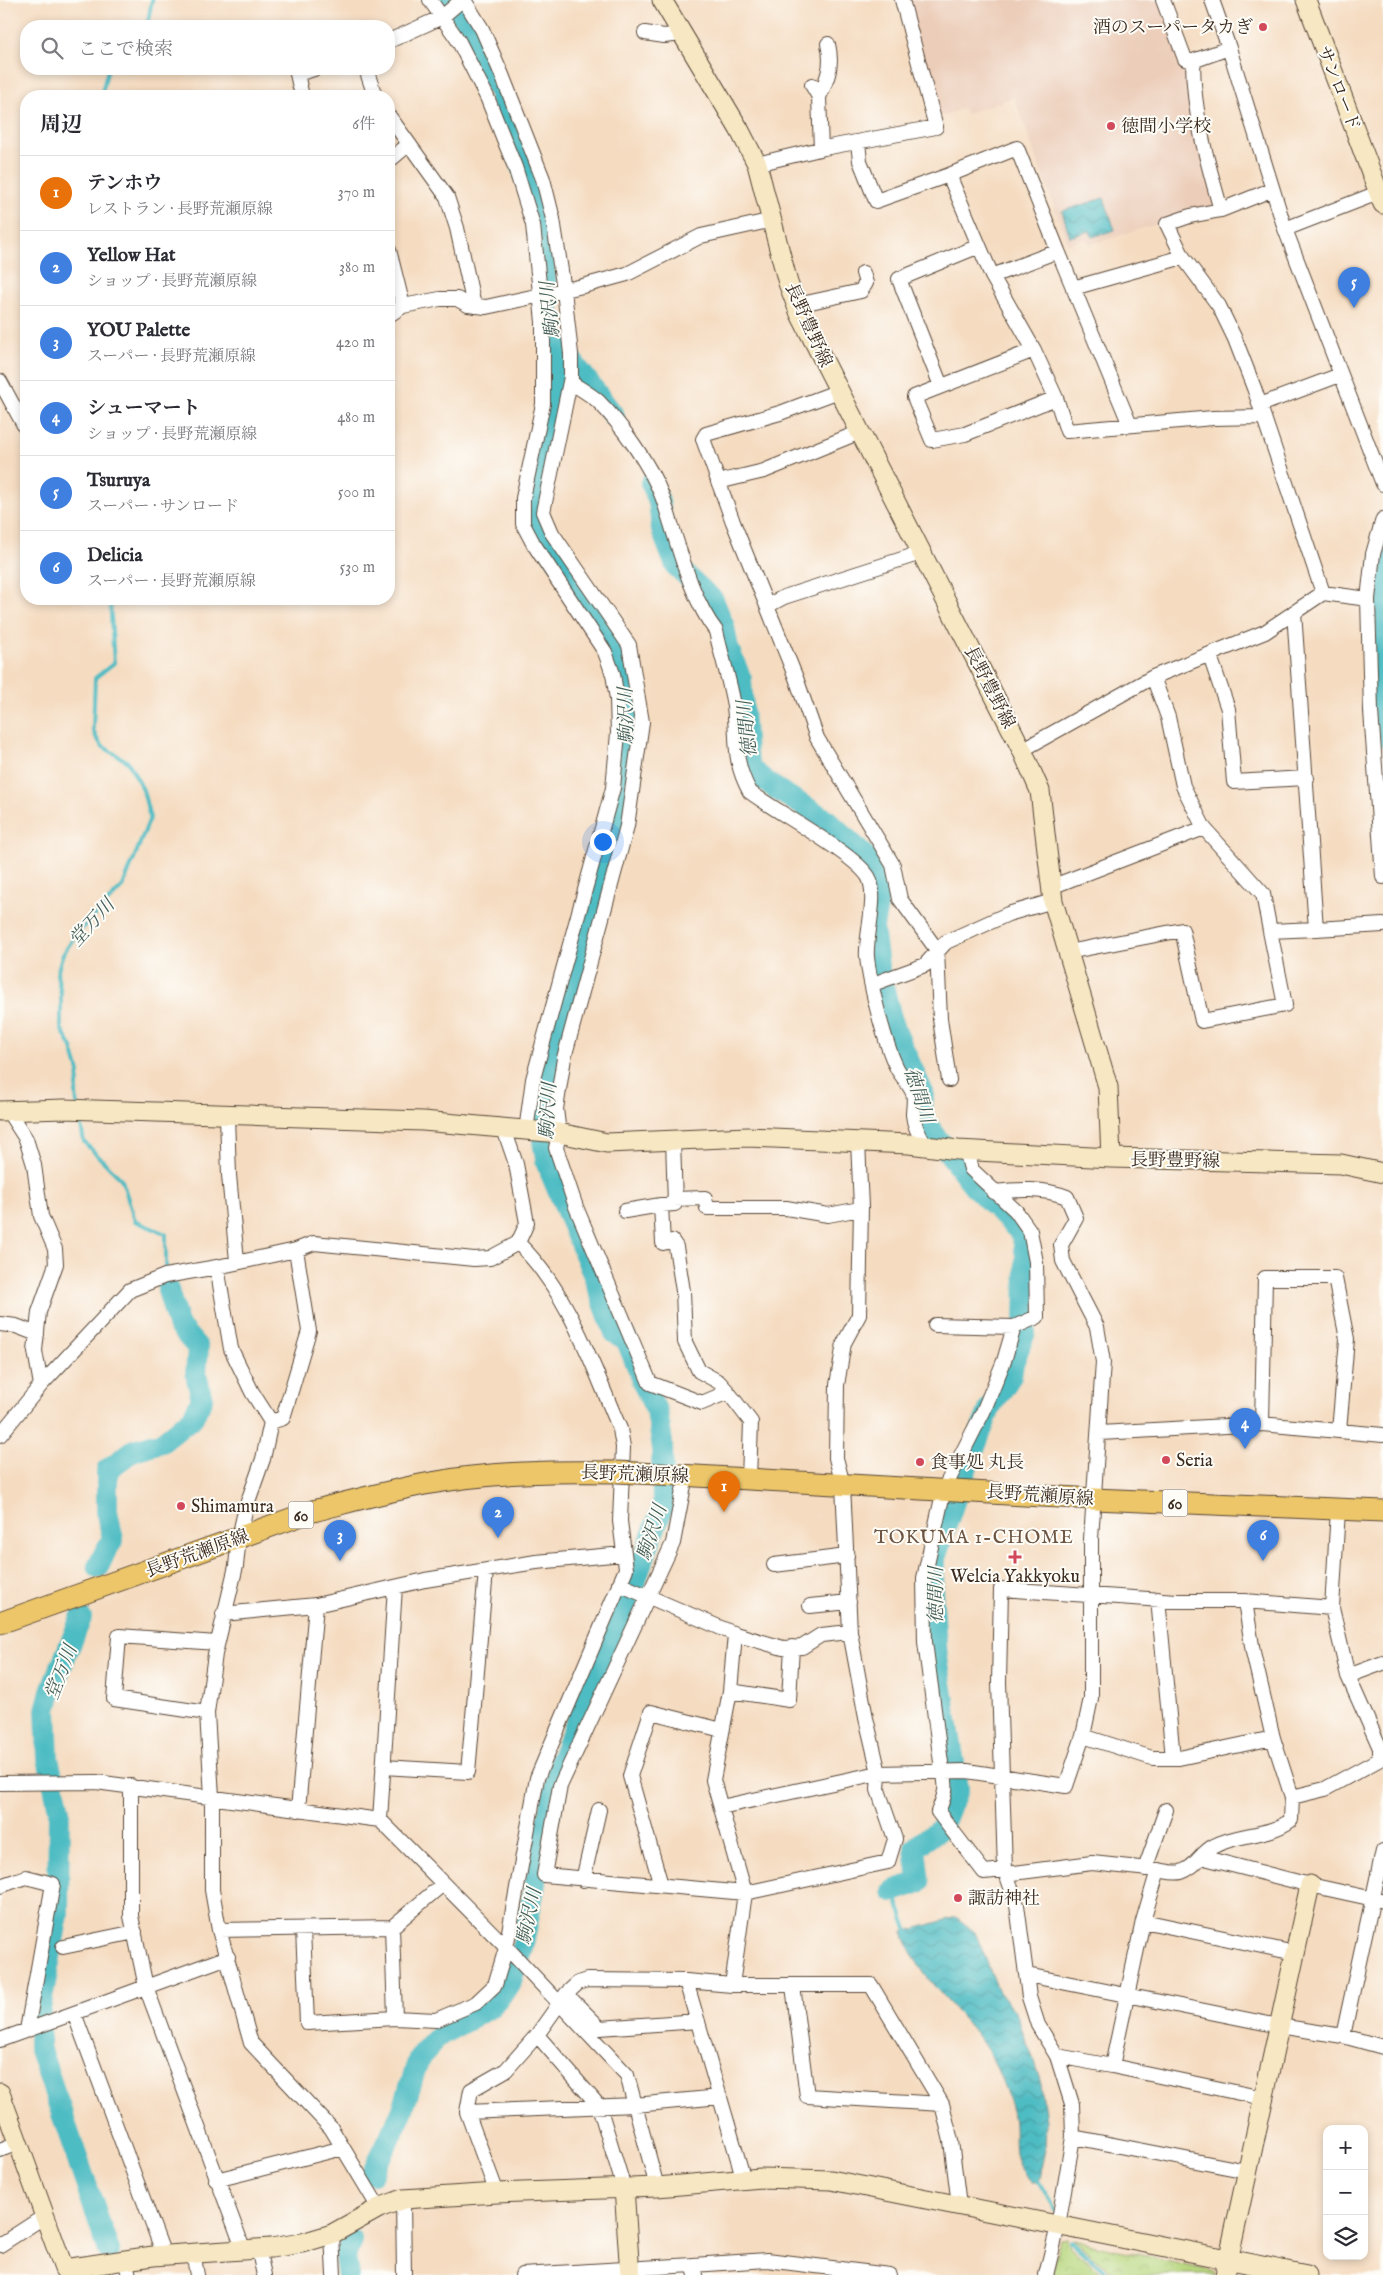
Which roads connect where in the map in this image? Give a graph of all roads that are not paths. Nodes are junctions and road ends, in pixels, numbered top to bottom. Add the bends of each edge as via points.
1 (430, 0) edge
2 (662, 0) edge
3 (902, 0) edge
4 (1162, 0) edge
5 (1212, 0) edge
6 (1306, 0) edge
7 (462, 1) edge
8 (444, 16) junction
9 (645, 34) dead end
10 (682, 34) junction
11 (395, 38) edge
12 (828, 44) dead end
13 (1229, 48) junction
14 (1193, 61) junction
15 (296, 75) edge
16 (368, 75) edge
17 (300, 90) edge
18 (373, 90) edge
19 (395, 124) edge
20 (858, 142) junction
21 (409, 144) junction
22 (821, 149) junction
23 (395, 155) edge
24 (757, 164) junction
25 (949, 175) junction
26 (1271, 190) junction
27 (1382, 196) edge
28 (1221, 210) junction
29 (772, 220) junction
30 (1285, 229) junction
31 (979, 246) junction
32 (1058, 251) junction
33 (1183, 257) junction
34 (862, 273) dead end
35 (395, 274) edge
36 (992, 276) junction
37 (1074, 288) junction
38 (562, 290) junction
39 (540, 295) junction
40 (797, 305) junction
41 (403, 306) junction
42 (474, 306) junction
43 (395, 311) edge
44 (1034, 350) junction
45 (1340, 375) junction
46 (570, 379) junction
47 (0, 381) edge
48 (941, 386) junction
49 (839, 391) junction
50 (1056, 398) junction
51 (1261, 411) junction
52 (20, 418) edge
53 (1130, 426) junction
54 (860, 432) junction
55 (718, 482) junction
56 (1383, 484) edge
57 (1383, 519) edge
58 (921, 553) junction
59 (1323, 593) junction
60 (1368, 599) junction
61 (767, 606) junction
62 (1294, 612) junction
63 (1210, 656) junction
64 (1153, 677) junction
65 (1379, 746) edge
66 (1022, 750) junction
67 (1307, 778) junction
68 (1204, 828) junction
69 (1383, 878) edge
70 (1052, 894) junction
71 (1383, 925) edge
72 (1316, 929) junction
73 (1270, 931) junction
74 (937, 950) junction
75 (1068, 952) junction
76 (879, 981) junction
77 (949, 1080) dead end
78 (4, 1111) edge
79 (228, 1116) junction
80 (504, 1128) junction
81 (529, 1132) junction
82 (556, 1133) junction
83 (673, 1139) junction
84 (858, 1142) junction
85 (931, 1147) junction
86 (962, 1150) junction
87 (1111, 1158) junction
88 (1383, 1173) edge
89 (994, 1192) junction
90 (674, 1199) junction
91 (661, 1205) junction
92 (860, 1209) junction
93 (625, 1211) dead end
94 (518, 1243) junction
95 (296, 1250) junction
96 (237, 1261) junction
97 (217, 1267) junction
98 (0, 1324) edge
99 (936, 1326) dead end
100 (1016, 1326) junction
101 (37, 1334) junction
102 (41, 1385) junction
103 (728, 1392) junction
104 (271, 1422) junction
105 (1262, 1424) junction
106 (1339, 1431) junction
107 (1100, 1433) junction
108 (0, 1435) edge
109 (1383, 1435) edge
110 (683, 1475) junction
111 (749, 1479) junction
112 (843, 1485) junction
113 (954, 1490) junction
114 (1094, 1499) junction
115 (1338, 1510) junction
116 (1383, 1512) edge
117 (239, 1538) junction
118 (623, 1554) junction
119 (847, 1556) junction
120 (774, 1565) dead end
121 (486, 1571) junction
122 (622, 1586) junction
123 (395, 1587) junction
124 (1092, 1594) junction
125 (645, 1596) junction
126 (1158, 1599) junction
127 (1245, 1601) junction
128 (849, 1602) junction
129 (316, 1605) junction
130 (810, 1606) dead end
131 (1332, 1608) junction
132 (223, 1614) junction
133 (0, 1623) edge
134 (850, 1632) junction
135 (735, 1634) junction
136 (217, 1643) junction
137 (792, 1647) junction
138 (1383, 1663) edge
139 (1348, 1676) junction
140 (730, 1691) junction
141 (207, 1713) junction
142 (722, 1730) junction
143 (1083, 1736) junction
144 (1273, 1738) junction
145 (1173, 1758) junction
146 (384, 1767) junction
147 (945, 1770) junction
148 (879, 1773) junction
149 (1003, 1777) junction
150 (0, 1783) edge
151 (131, 1786) junction
152 (212, 1797) junction
153 (1292, 1797) junction
154 (721, 1807) junction
155 (298, 1810) junction
156 (599, 1810) dead end
157 (1166, 1810) dead end
158 (380, 1820) junction
159 (1383, 1852) edge
160 (1201, 1857) junction
161 (1151, 1869) junction
162 (1006, 1872) junction
163 (584, 1880) junction
164 (443, 1884) junction
165 (661, 1885) junction
166 (1310, 1885) junction
167 (0, 1886) edge
168 (745, 1893) junction
169 (1378, 1900) edge
170 (1144, 1921) junction
171 (392, 1927) junction
172 (303, 1929) junction
173 (219, 1930) junction
174 (135, 1932) junction
175 (63, 1947) dead end
176 (508, 1950) junction
177 (1295, 1954) junction
178 (228, 1957) junction
179 (1027, 1975) junction
180 (686, 1981) junction
181 (732, 1985) junction
182 (793, 1986) junction
183 (146, 1987) junction
184 (1128, 1996) junction
185 (564, 1999) junction
186 (74, 2013) junction
187 (394, 2018) junction
188 (698, 2021) junction
189 (1279, 2026) junction
190 (26, 2030) junction
191 (537, 2035) junction
192 (1343, 2036) junction
193 (0, 2040) edge
194 (1383, 2047) edge
195 (1057, 2056) junction
196 (1112, 2066) junction
197 (0, 2093) edge
198 (720, 2096) junction
199 (1263, 2098) junction
200 (942, 2104) junction
201 (635, 2105) junction
202 (599, 2106) junction
203 (467, 2112) junction
204 (1073, 2137) junction
205 (18, 2144) junction
206 (343, 2148) junction
207 (0, 2150) edge
208 (1247, 2170) junction
209 (216, 2180) junction
210 (744, 2180) junction
211 (657, 2187) junction
212 (624, 2188) junction
213 (497, 2193) junction
214 (403, 2199) junction
215 (959, 2205) junction
216 (379, 2208) junction
217 (45, 2216) junction
218 (1058, 2226) junction
219 (332, 2234) junction
220 (0, 2245) edge
221 (250, 2248) junction
222 (193, 2252) junction
223 (164, 2255) junction
224 (1226, 2267) edge
225 (127, 2268) edge
226 (695, 2270) edge
227 (65, 2272) edge
228 (630, 2272) edge
229 (197, 2275) edge
230 (264, 2275) edge
231 (334, 2275) edge
232 (404, 2275) edge
233 (522, 2275) edge
234 (889, 2275) edge
235 (1046, 2275) edge
236 (1306, 2275) edge

1 - 8 street
2 - 10 street, 長野豊野線
3 - 20 street via 936,127
4 - 14 street via 1186,59
5 - 13 street
6 - 27 street, サンロード
7 - 8 street
7 - 38 street via 482,29 542,179 553,219
8 - 11 street
8 - 39 street via 487,97 516,167 533,225
9 - 10 street
10 - 24 street, 長野豊野線
12 - 22 street via 829,77 816,91
13 - 14 street
13 - 26 street
14 - 28 street via 1193,91 1200,136
15 - 17 street
16 - 18 street
19 - 21 street
20 - 22 street
20 - 25 street via 860,161 876,201
21 - 23 street
21 - 42 street via 447,197
22 - 24 street
24 - 29 street, 長野豊野線
25 - 31 street
25 - 32 street via 1018,148
26 - 28 street
26 - 30 street
27 - 30 street
28 - 33 street via 1167,224
29 - 38 street via 700,236 627,274
29 - 40 street, 長野豊野線
30 - 45 street
31 - 36 street
31 - 48 street via 899,279
32 - 36 street
32 - 37 street
33 - 37 street
33 - 51 street via 1219,306 1235,339
34 - 40 street via 866,283 861,292
35 - 41 street
36 - 44 street
37 - 53 street
38 - 39 street
38 - 46 street via 571,354
39 - 42 street via 486,307
39 - 81 street via 543,404 522,498 523,524 605,652 617,699 618,733 613,788 533,1079
40 - 49 street, 長野豊野線
41 - 42 street via 457,299
41 - 43 street
44 - 48 street
44 - 50 street
45 - 51 street
45 - 56 street
46 - 76 street via 597,401 646,461 661,494 684,564 708,621 716,631 734,706 735,746 741,777 750,792 839,851 869,879 872,908 867,956
46 - 82 street via 544,512 552,533 629,645 642,722 627,826 564,1058 556,1109
47 - 52 street
48 - 50 street via 914,397 932,440 965,434
49 - 54 street, 長野豊野線
49 - 55 street via 780,413 706,434 703,439
50 - 53 street via 1067,431
51 - 53 street
51 - 59 street
54 - 55 street via 764,471
54 - 58 street, 長野豊野線
55 - 61 street
57 - 60 street via 1372,554
58 - 61 street via 784,597
58 - 66 street, 長野豊野線
59 - 60 street
59 - 62 street
60 - 65 street
61 - 74 street via 816,738 893,865 900,899
62 - 63 street via 1265,632
62 - 67 street
63 - 64 street
63 - 67 street via 1228,709 1234,782
64 - 66 street
64 - 68 street via 1168,717 1183,786
65 - 69 street
66 - 70 street, 長野豊野線 via 1040,791
67 - 72 street
68 - 70 street
68 - 73 street via 1264,894
70 - 74 street via 946,942
70 - 75 street, 長野豊野線
71 - 72 street
72 - 73 street
73 - 75 street via 1286,1006 1202,1021 1182,930
74 - 76 street via 925,965
74 - 77 street via 940,1019
75 - 87 street, 長野豊野線 via 1108,1087
76 - 85 street via 880,1020 898,1070 914,1094 913,1116 919,1135
78 - 79 street via 64,1109
78 - 101 street via 26,1139 34,1165 40,1216 55,1249 56,1264 39,1312
79 - 80 street via 423,1121
79 - 96 street via 229,1175
80 - 81 street
80 - 94 street via 516,1164 527,1223
81 - 82 street
82 - 83 street via 608,1143
82 - 103 street via 556,1148 576,1207 650,1383 702,1403
83 - 84 street via 748,1137
83 - 90 street
84 - 85 street
84 - 92 street
85 - 86 street
86 - 87 street
86 - 89 street via 971,1168
87 - 88 street, 長野豊野線 via 1341,1164
89 - 100 street via 1016,1211 1030,1231 1036,1262 1038,1317
89 - 107 street via 1049,1190 1067,1197 1076,1218 1061,1245 1063,1260 1097,1327 1103,1362
90 - 91 street via 674,1204
90 - 92 street via 705,1198 707,1208 786,1208 828,1215
91 - 93 street
91 - 103 street via 664,1243 672,1241 676,1247 683,1291 685,1342 699,1371 719,1382
92 - 112 street via 859,1315 844,1343 837,1385 836,1458
94 - 95 street via 490,1258 474,1259 314,1244
94 - 118 street via 540,1265 570,1315 620,1429 623,1447 620,1521
95 - 96 street
95 - 104 street via 309,1331 283,1418
96 - 97 street
97 - 102 street via 165,1276 130,1290
97 - 104 street via 231,1350
98 - 101 street
99 - 100 street
100 - 113 street
101 - 102 street via 35,1351
102 - 108 street
103 - 111 street via 751,1422
104 - 117 street
105 - 106 street
105 - 106 street via 1265,1278 1335,1278 1347,1339
105 - 107 street
106 - 109 street
107 - 114 street
110 - 111 main road, 長野荒瀬原線 / 60
110 - 117 main road, 長野荒瀬原線 / 60, bridge via 557,1471 431,1483 312,1511
110 - 125 street via 673,1543
111 - 112 main road, 長野荒瀬原線 / 60
112 - 113 main road, 長野荒瀬原線 / 60
112 - 119 street
113 - 114 main road, 長野荒瀬原線 / 60
113 - 147 street via 924,1578 924,1642
114 - 115 main road, 長野荒瀬原線 / 60
114 - 124 street
115 - 116 main road, 長野荒瀬原線 / 60
115 - 131 street
117 - 132 street via 236,1566
117 - 133 main road, 長野荒瀬原線 / 60
118 - 121 street via 536,1562
118 - 122 street via 626,1569
119 - 120 street
119 - 128 street
121 - 123 street
121 - 146 street via 468,1772
122 - 125 street
122 - 176 street via 536,1778
123 - 129 street
123 - 146 street
124 - 126 street
124 - 143 street via 1091,1698
124 - 149 street via 1001,1589 999,1682
125 - 135 street
125 - 163 street via 560,1786 544,1875
126 - 127 street
126 - 145 street
127 - 131 street
127 - 144 street
128 - 130 street
128 - 134 street
129 - 132 street
129 - 155 street
131 - 139 street
132 - 136 street
134 - 137 street via 821,1635 802,1647
134 - 148 street
135 - 137 street via 784,1648
135 - 140 street
136 - 141 street
136 - 141 street via 119,1636 114,1699
137 - 140 street via 789,1700
138 - 139 street
139 - 153 street via 1380,1748 1380,1759 1325,1789
140 - 142 street
141 - 152 street
142 - 154 street via 713,1780
142 - 165 street via 651,1712 630,1776
143 - 145 street via 1152,1758
143 - 149 street via 1066,1786
144 - 145 street
144 - 153 street
146 - 158 street
147 - 148 street
147 - 149 street
147 - 162 street via 946,1792 938,1812 984,1872
148 - 154 street
148 - 168 street via 878,1790 895,1839 888,1862
149 - 162 street
150 - 151 street via 96,1782
151 - 152 street
151 - 174 street via 131,1916
152 - 155 street
152 - 173 street via 212,1890
153 - 160 street via 1291,1820 1280,1828 1214,1846
154 - 168 street
155 - 158 street
156 - 163 street
157 - 161 street
158 - 164 street
159 - 169 street
160 - 161 street via 1194,1867 1179,1873
160 - 166 street
161 - 162 street via 1092,1863
161 - 170 street
162 - 179 street via 1016,1905
163 - 165 street
164 - 171 street
164 - 176 street
165 - 168 street
166 - 169 street
166 - 177 street
167 - 190 street via 26,1877 53,1884
168 - 181 street
169 - 192 street
170 - 177 street
170 - 184 street
171 - 172 street
171 - 187 street
172 - 173 street
172 - 187 street via 307,2024
173 - 178 street
174 - 175 street
174 - 183 street
176 - 185 street
176 - 187 street via 495,1985 476,2003 436,2020
177 - 189 street
178 - 183 street
178 - 206 street via 251,2043 330,2128
179 - 184 street
179 - 195 street via 1029,1997 1038,2025
180 - 181 street
180 - 185 street via 587,1980 578,1983
180 - 188 street
181 - 182 street
182 - 200 street via 871,1985
182 - 200 street via 807,2096
183 - 186 street
183 - 209 street
184 - 189 street
184 - 196 street
185 - 188 street via 600,2028
185 - 191 street
185 - 201 street via 626,2076
186 - 190 street
186 - 223 street
188 - 198 street
189 - 192 street
189 - 199 street
190 - 193 street
191 - 202 street
191 - 203 street via 506,2070 471,2090
192 - 194 street
195 - 196 street
195 - 204 street via 1072,2104
196 - 199 street
197 - 205 street
198 - 201 street
198 - 210 street
199 - 208 street
200 - 215 street via 951,2141
201 - 202 street
201 - 211 street
202 - 203 street
202 - 212 street
203 - 213 street
204 - 208 street
204 - 218 street
205 - 207 street
205 - 217 street
206 - 209 street
206 - 216 street
208 - 224 street
209 - 221 street
210 - 211 street
210 - 215 street via 831,2180
211 - 212 street
212 - 213 street
212 - 228 street
213 - 214 street
214 - 216 street
214 - 232 street
215 - 218 street
216 - 219 street
217 - 220 street
217 - 227 street
218 - 224 street
218 - 235 street
219 - 221 street via 302,2243
219 - 231 street
221 - 222 street
221 - 230 street
222 - 223 street
222 - 229 street
223 - 225 street
224 - 236 street
225 - 227 street
226 - 228 street
226 - 234 street via 768,2260
228 - 233 street

